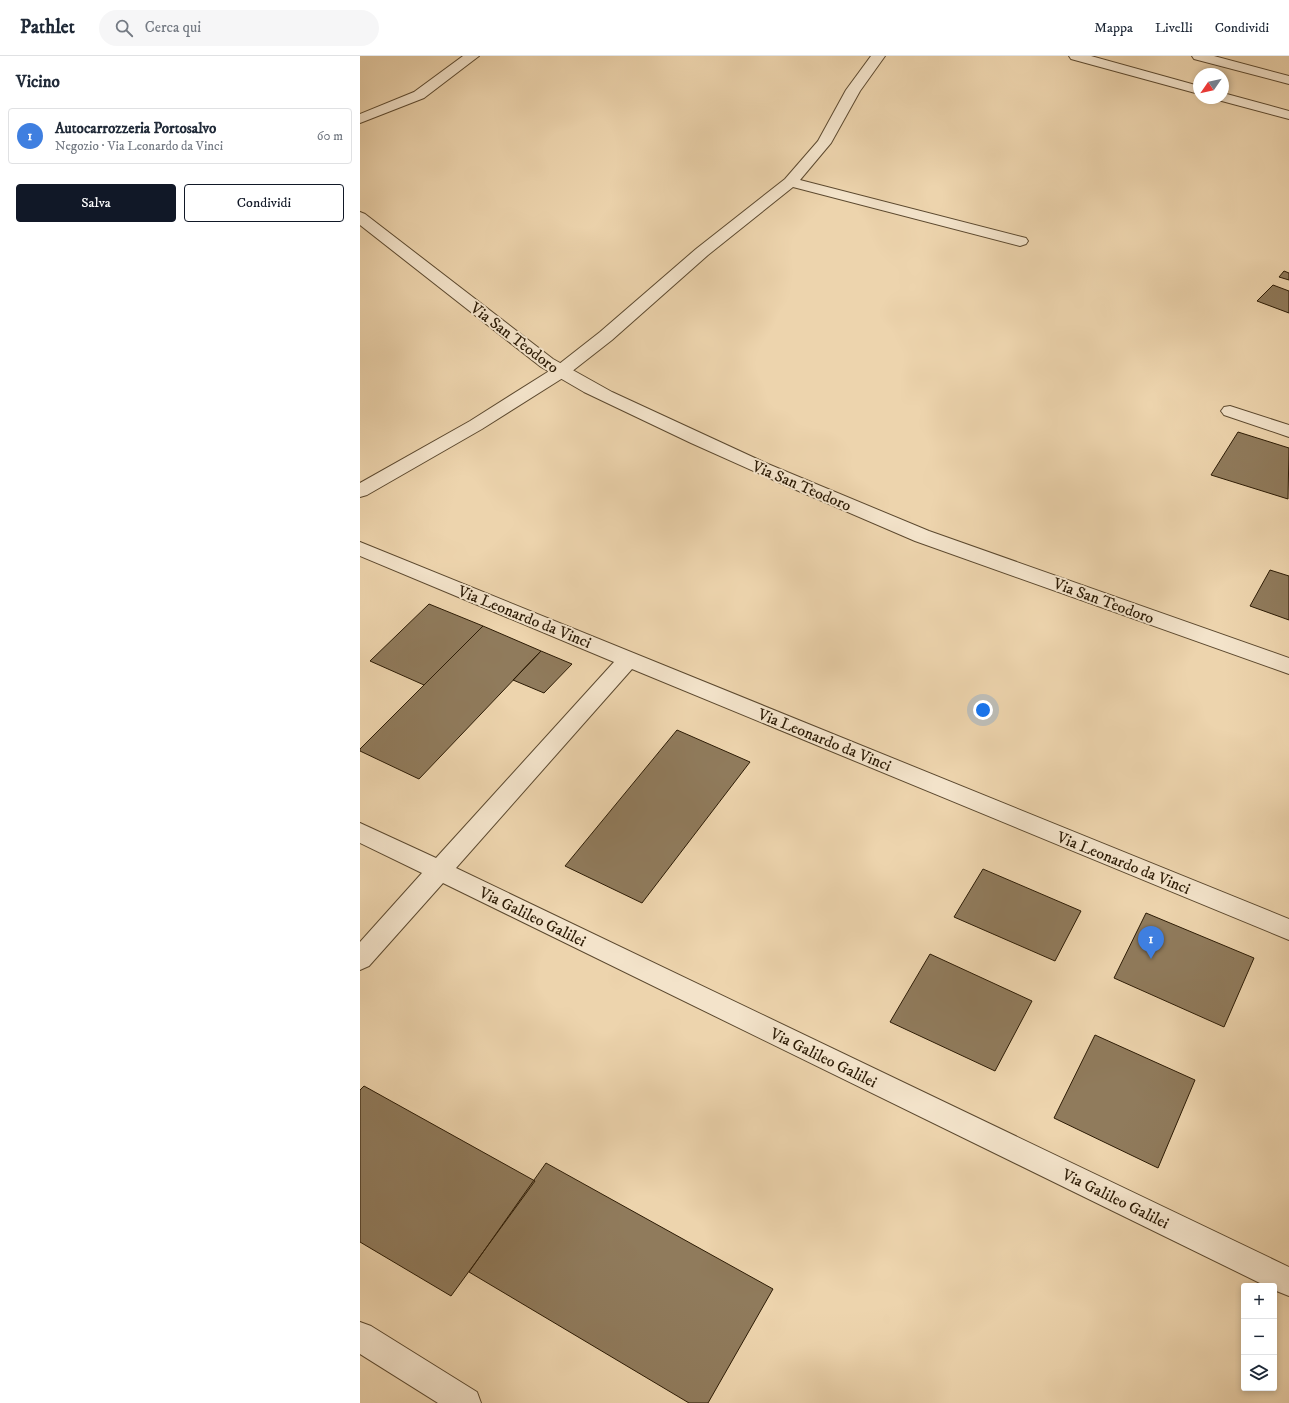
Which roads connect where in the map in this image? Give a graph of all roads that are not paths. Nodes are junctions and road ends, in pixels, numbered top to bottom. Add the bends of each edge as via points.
1 (472, 56) edge
2 (878, 56) edge
3 (1076, 56) edge
4 (1199, 56) edge
5 (1289, 80) edge
6 (1193, 88) edge
7 (1229, 99) edge
8 (1289, 115) edge
9 (360, 120) edge
10 (790, 182) junction
11 (360, 217) edge
12 (1020, 241) dead end
13 (560, 372) junction
14 (1230, 411) dead end
15 (1289, 431) edge
16 (360, 491) edge
17 (360, 549) edge
18 (629, 659) junction
19 (1289, 666) edge
20 (360, 832) edge
21 (440, 870) junction
22 (1289, 930) edge
23 (360, 959) edge
24 (1289, 1282) edge
25 (360, 1337) edge
26 (466, 1403) edge

1 - 9 street via 419,95
2 - 10 street via 853,90 824,143
3 - 6 street
4 - 5 street
7 - 8 street
10 - 12 street
10 - 13 street via 702,252 606,336
11 - 13 street, Via San Teodoro
13 - 16 street via 476,425
13 - 19 street, Via San Teodoro via 729,454 922,536
14 - 15 street
17 - 18 street, Via Leonardo da Vinci
18 - 21 street
18 - 22 street, Via Leonardo da Vinci
20 - 21 street, Via Galileo Galilei
21 - 23 street
21 - 24 street, Via Galileo Galilei
25 - 26 street

